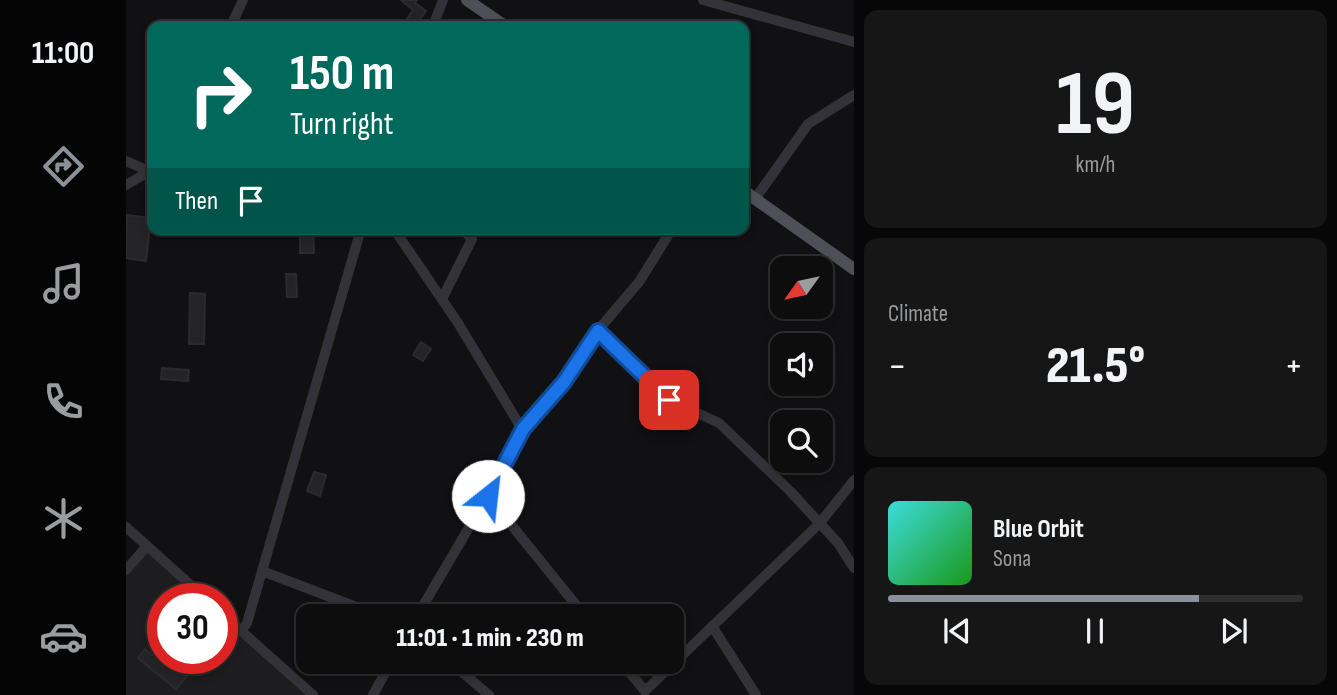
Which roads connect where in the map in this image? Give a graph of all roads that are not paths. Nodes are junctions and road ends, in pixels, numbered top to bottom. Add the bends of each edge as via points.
1 (243, 0) edge
2 (443, 0) edge
3 (467, 0) edge
4 (703, 0) edge
5 (233, 21) edge
6 (435, 21) edge
7 (498, 21) edge
8 (854, 30) edge
9 (850, 41) edge
10 (854, 95) edge
11 (126, 161) edge
12 (147, 169) edge
13 (147, 172) edge
14 (126, 185) edge
15 (749, 195) edge
16 (755, 199) junction
17 (359, 235) edge
18 (398, 235) edge
19 (468, 235) edge
20 (669, 235) edge
21 (854, 270) edge
22 (442, 299) junction
23 (598, 331) junction
24 (523, 429) junction
25 (854, 480) edge
26 (488, 496) junction
27 (820, 523) junction
28 (126, 527) edge
29 (147, 546) junction
30 (854, 568) edge
31 (126, 570) edge
32 (262, 571) junction
33 (188, 583) edge
34 (349, 604) edge
35 (424, 604) edge
36 (575, 604) edge
37 (712, 626) junction
38 (238, 628) edge
39 (241, 631) junction
40 (384, 674) edge
41 (464, 674) edge
42 (630, 674) edge
43 (644, 693) edge
44 (313, 695) edge
45 (373, 695) edge
46 (489, 695) edge
47 (756, 695) edge

1 - 5 street
2 - 6 street
3 - 7 main road
4 - 9 street
8 - 9 street
10 - 16 street via 808,124
11 - 12 street
13 - 14 street
15 - 16 main road
16 - 21 main road
17 - 32 street
18 - 22 street
19 - 22 street via 472,239
20 - 23 street via 639,282
22 - 24 street
23 - 24 street via 564,382
23 - 27 street via 669,400 719,423
24 - 26 street
25 - 27 street
26 - 35 street
26 - 36 street
27 - 30 street
27 - 37 street
28 - 29 street
29 - 31 street
29 - 33 street
32 - 34 street
32 - 39 street
37 - 43 street
37 - 47 street
38 - 39 street
39 - 44 street
40 - 45 street
41 - 46 street
42 - 43 street

